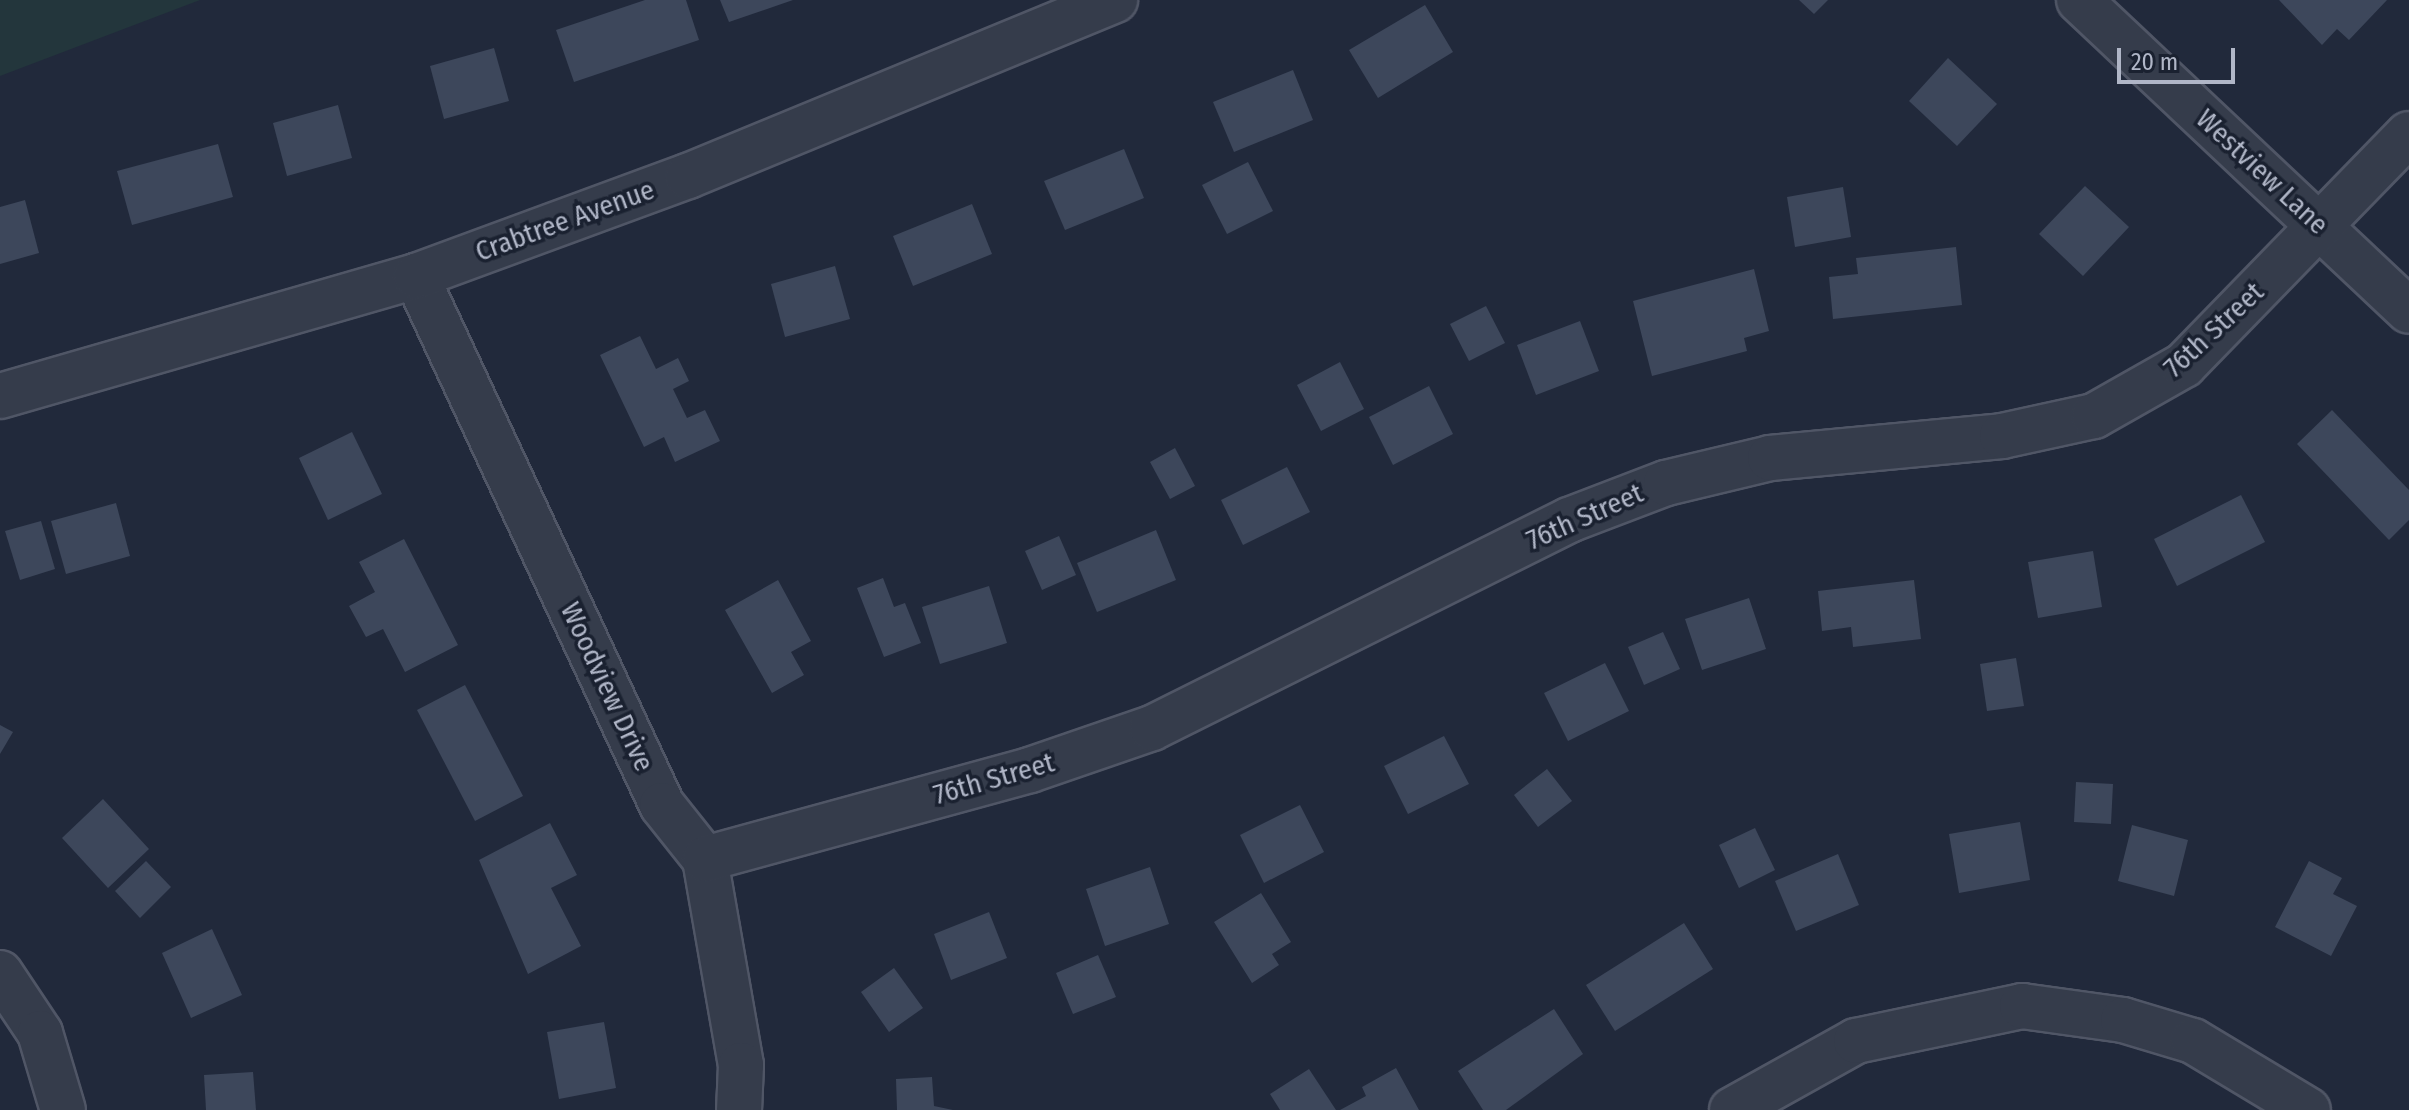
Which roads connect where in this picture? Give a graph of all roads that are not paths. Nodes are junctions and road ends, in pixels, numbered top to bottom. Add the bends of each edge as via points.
1 (1115, 0) edge
2 (2079, 0) edge
3 (2409, 134) edge
4 (2320, 226) junction
5 (416, 276) junction
6 (2409, 311) edge
7 (0, 396) edge
8 (705, 859) junction
9 (0, 973) edge
10 (63, 1110) edge
11 (739, 1110) edge
12 (1732, 1110) edge
13 (2308, 1110) edge

1 - 5 street, Crabtree Avenue via 688,176
2 - 4 street, Westview Lane
3 - 4 street, 76th Street
4 - 6 street, Westview Lane
4 - 8 street, 76th Street via 2184,365 2094,416 2002,436 1770,458 1666,483 1569,520 1152,728 1030,770
5 - 7 street, Crabtree Avenue
5 - 8 street, Woodview Drive via 662,805
8 - 11 street, Woodview Drive via 741,1065
9 - 10 street via 40,1033
12 - 13 street via 1856,1041 2022,1006 2123,1020 2193,1041

